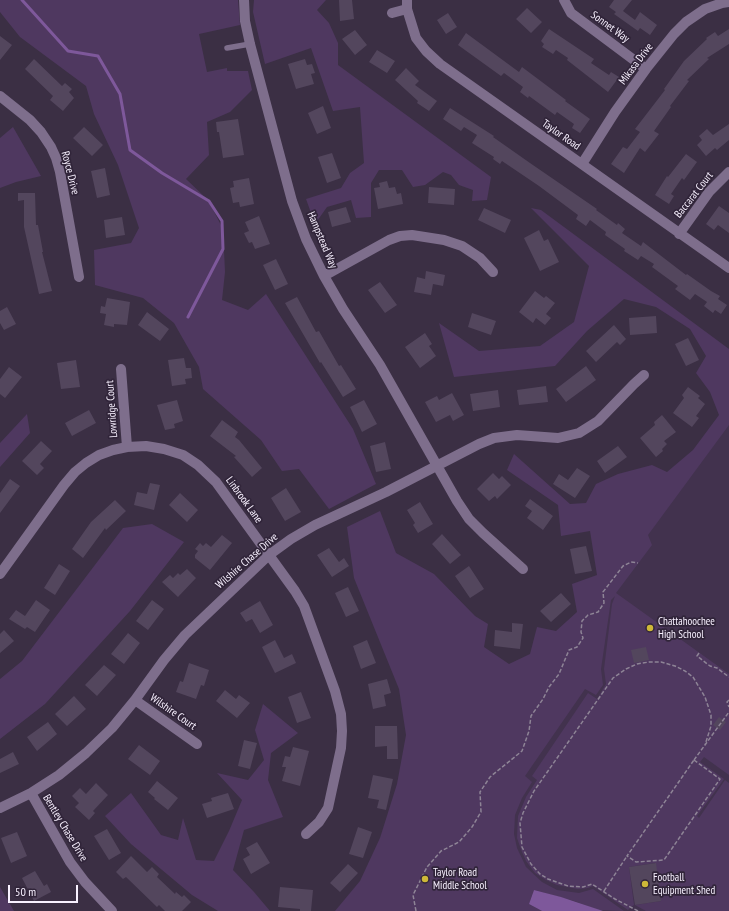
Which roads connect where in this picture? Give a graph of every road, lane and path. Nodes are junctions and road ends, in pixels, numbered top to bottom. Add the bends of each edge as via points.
1 (244, 0) edge
2 (564, 0) edge
3 (729, 2) edge
4 (407, 4) edge
5 (392, 13) dead end
6 (250, 44) junction
7 (227, 48) dead end
8 (646, 68) junction
9 (0, 96) edge
10 (582, 164) junction
11 (729, 172) edge
12 (679, 234) junction
13 (729, 268) edge
14 (493, 272) dead end
15 (324, 276) junction
16 (79, 277) dead end
17 (122, 369) dead end
18 (644, 375) dead end
19 (127, 447) junction
20 (437, 466) junction
21 (269, 555) junction
22 (638, 563) dead end
23 (523, 569) dead end
24 (0, 574) edge
25 (699, 653) dead end
26 (729, 677) edge
27 (135, 700) junction
28 (729, 700) edge
29 (729, 707) edge
30 (729, 712) edge
31 (197, 744) dead end
32 (705, 745) junction
33 (694, 760) junction
34 (31, 793) junction
35 (0, 808) edge
36 (306, 834) dead end
37 (627, 856) junction
38 (604, 891) junction
39 (112, 911) edge
40 (416, 911) edge
41 (638, 911) edge

1 - 6 street, Hampstead Way
2 - 8 street, Sonnet Way via 572,13
3 - 8 street, Mikasa Drive via 705,10 686,22
4 - 5 street
4 - 10 street, Taylor Road via 416,38 440,64
6 - 7 lane
6 - 15 street, Hampstead Way via 292,201 306,239
8 - 10 street, Mikasa Drive
9 - 16 street, Royce Drive via 41,132 56,158
10 - 12 street, Taylor Road
11 - 12 street, Baccarat Court via 709,192
12 - 13 street, Taylor Road
14 - 15 street via 480,258 462,246 412,234 390,240
15 - 20 street, Hampstead Way via 380,365
17 - 19 street, Lowridge Court
18 - 20 street, Wilshire Chase Drive via 598,421 579,433 558,438 517,435 494,438
19 - 21 street, Linbrook Lane via 146,446 164,449 183,455 198,465 216,482
19 - 24 street, Linbrook Lane via 99,455 75,472
20 - 21 street, Wilshire Chase Drive via 315,525
20 - 23 street, Hampstead Way via 469,519
21 - 27 street, Wilshire Chase Drive via 185,635
21 - 36 street, Linbrook Lane via 304,606 336,691 341,714 341,748 328,808 319,822
22 - 40 path via 631,562 623,566 603,592 604,603 598,612 588,615 582,621 583,638 577,647 569,650 559,674 531,716 522,751 490,777 480,792 481,812 472,827 459,842 441,851 427,867 413,895
25 - 26 path via 697,656
27 - 31 street, Wilshire Court
27 - 34 street, Wilshire Chase Drive via 112,728 86,753
28 - 29 path
30 - 32 path
32 - 33 path
32 - 38 path via 711,726 711,715 700,687 693,677 675,666 661,662 637,664 613,678 534,791 522,812 520,828 522,846 535,869 557,883 568,886 592,884
33 - 37 path
33 - 37 path via 720,779 664,860 636,862
34 - 35 street, Wilshire Chase Drive
34 - 39 street, Bentley Chase Drive via 70,862
37 - 38 path
38 - 41 path

